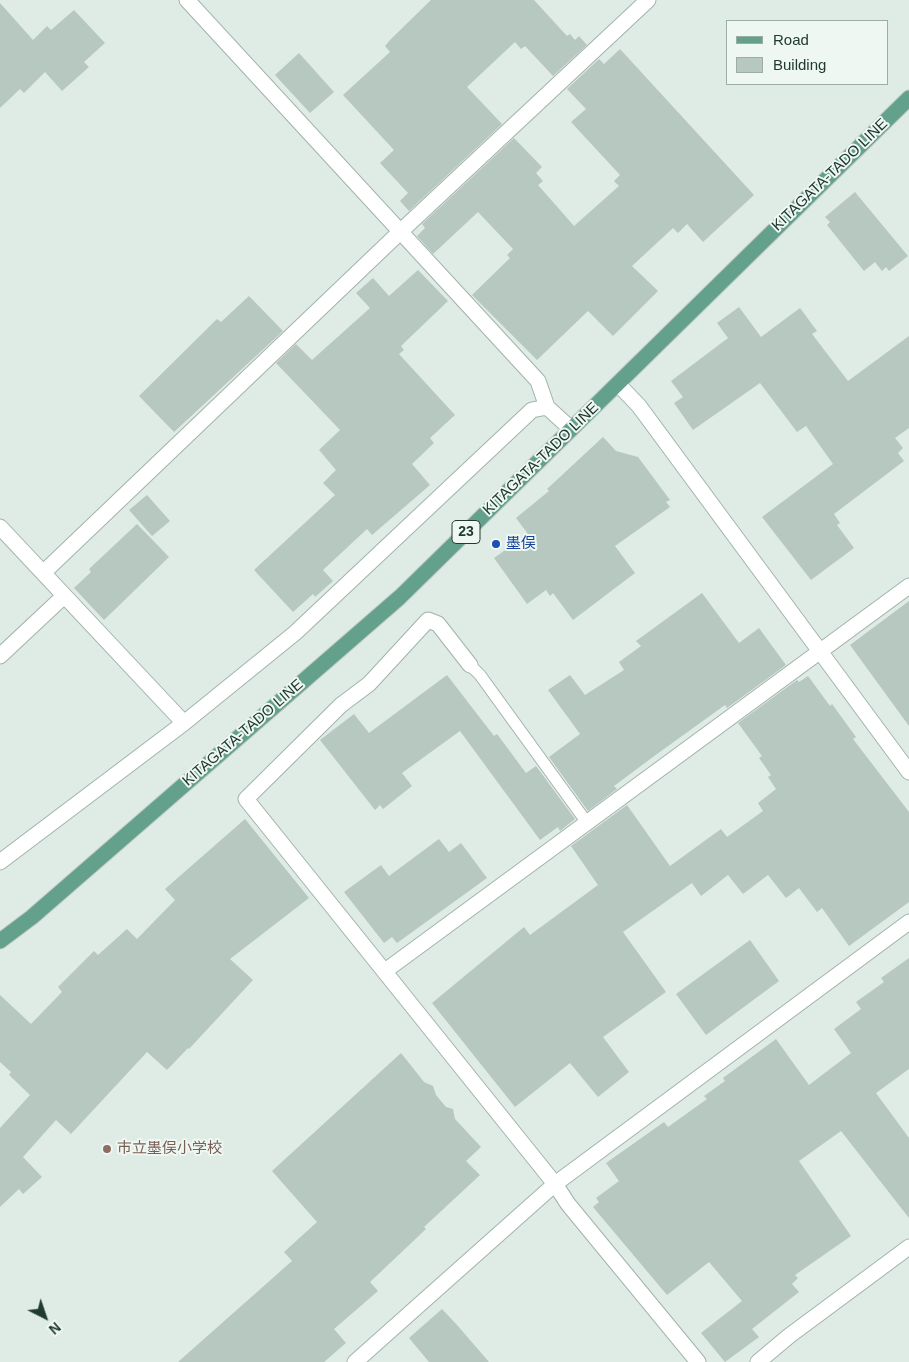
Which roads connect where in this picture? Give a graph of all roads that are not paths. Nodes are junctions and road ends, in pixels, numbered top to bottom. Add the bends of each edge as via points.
1 (187, 0) edge
2 (648, 0) edge
3 (909, 98) edge
4 (400, 232) junction
5 (618, 384) junction
6 (547, 407) junction
7 (571, 429) junction
8 (0, 527) edge
9 (43, 573) junction
10 (909, 586) edge
11 (64, 596) junction
12 (822, 651) junction
13 (0, 656) edge
14 (470, 666) joint
15 (184, 723) junction
16 (909, 772) edge
17 (588, 824) junction
18 (0, 862) edge
19 (909, 922) edge
20 (0, 941) edge
21 (385, 970) junction
22 (555, 1184) junction
23 (909, 1247) edge
24 (355, 1362) edge
25 (698, 1362) edge
26 (758, 1362) edge

1 - 4 street
2 - 4 street
3 - 5 main road, KITAGATA-TADO LINE / 23
4 - 6 street via 538,381
4 - 9 street
5 - 7 main road, KITAGATA-TADO LINE / 23
5 - 12 street via 639,406
6 - 7 street
6 - 15 street via 532,410 295,633
7 - 20 main road, KITAGATA-TADO LINE / 23 via 400,597 32,917
8 - 9 street
9 - 11 street
10 - 12 street
11 - 13 street
11 - 15 street
12 - 16 street
12 - 17 street
14 - 17 lane via 480,675
14 - 21 street via 438,624 428,620 369,684 341,705 246,799
15 - 18 street
17 - 21 street
19 - 22 street
21 - 22 street
22 - 24 street
22 - 25 street
23 - 26 street

